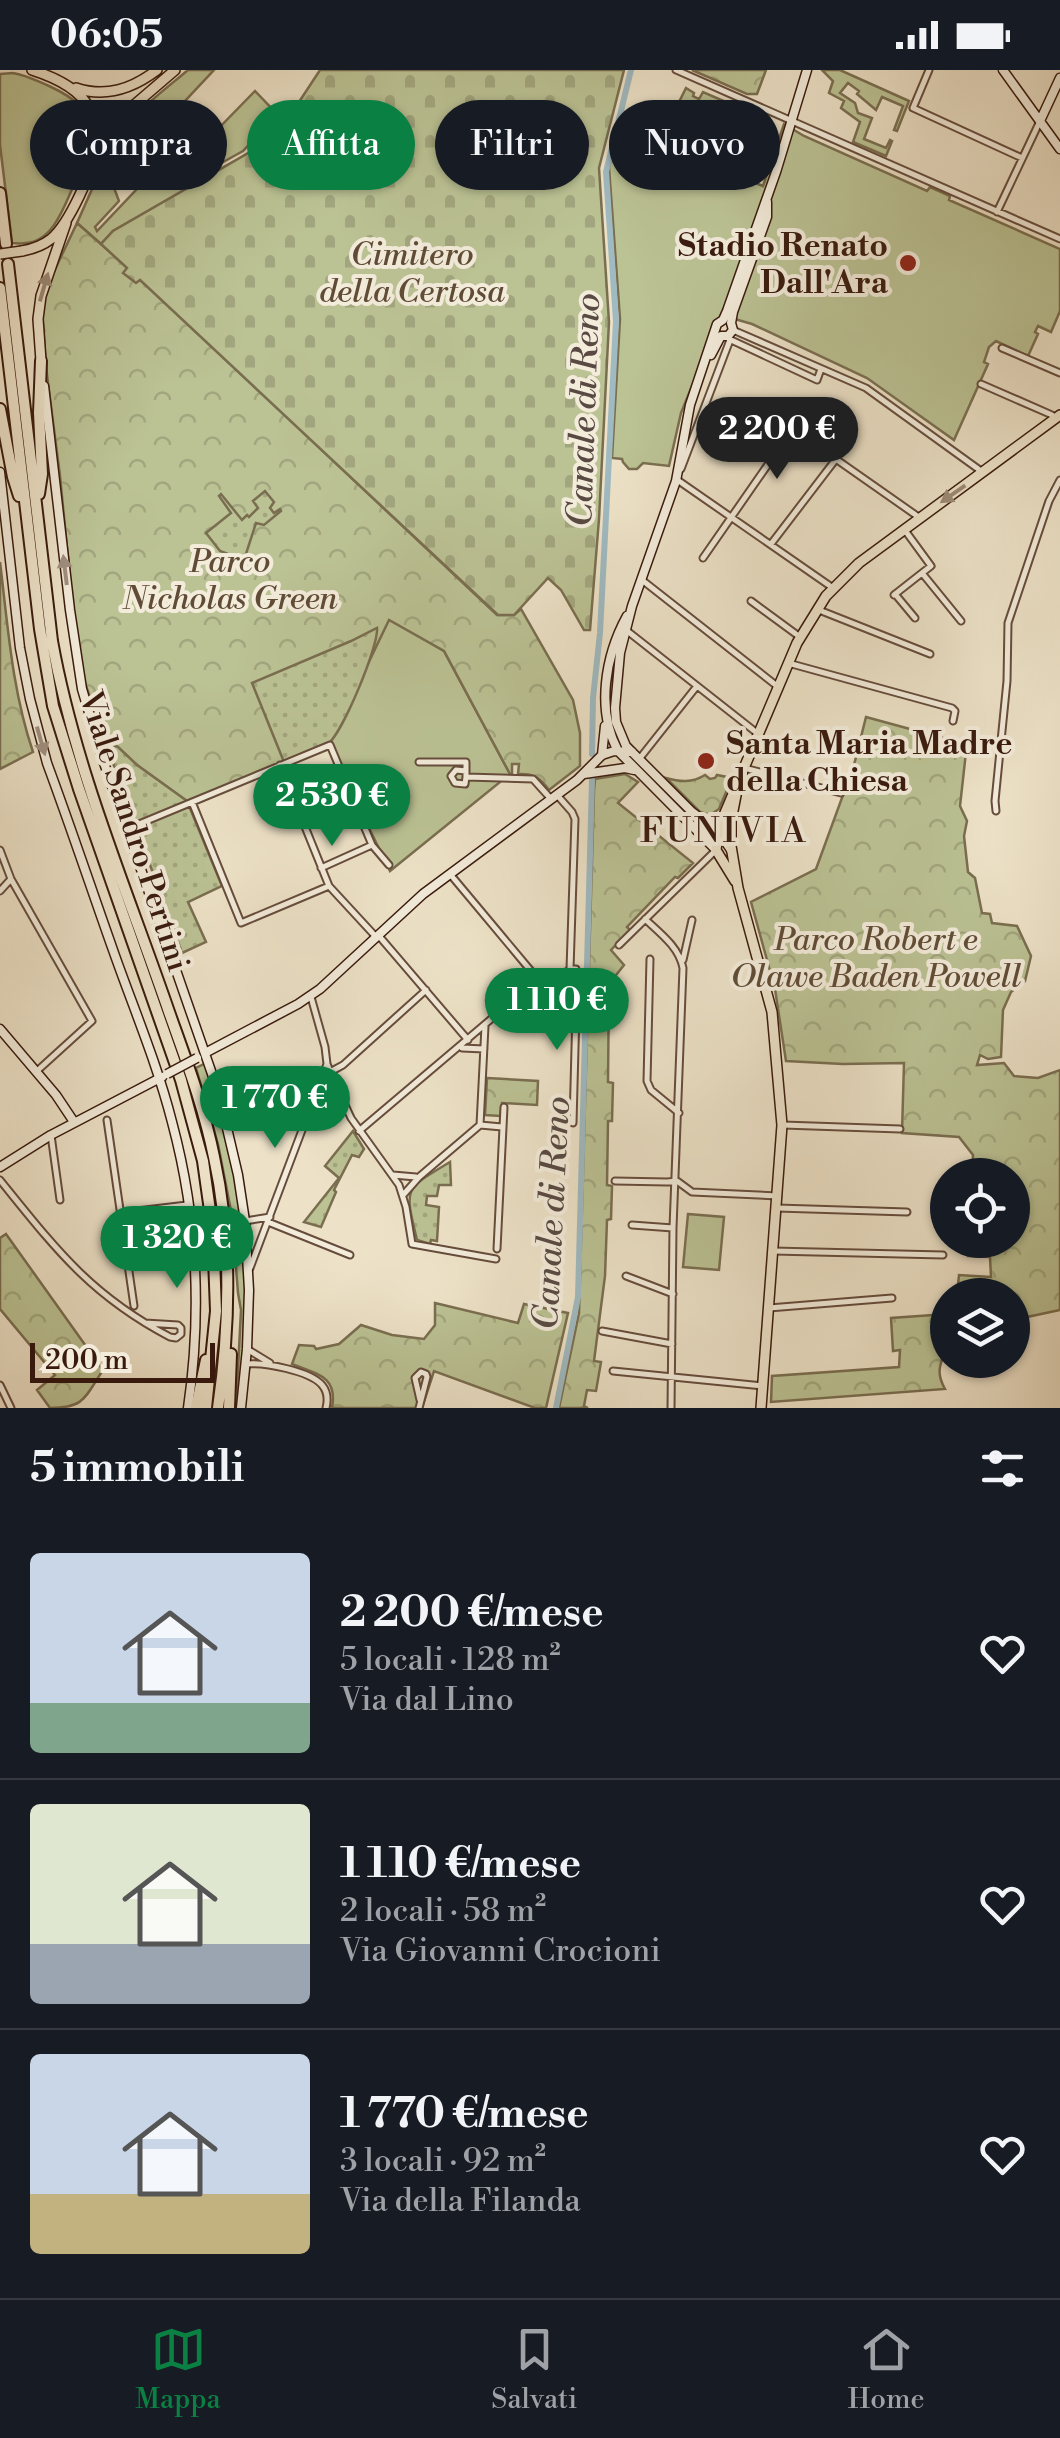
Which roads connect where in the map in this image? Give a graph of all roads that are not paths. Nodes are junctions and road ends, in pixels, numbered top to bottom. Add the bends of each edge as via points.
1 (34, 70) edge
2 (156, 70) edge
3 (175, 70) edge
4 (676, 70) edge
5 (807, 70) edge
6 (929, 70) edge
7 (1003, 70) edge
8 (1060, 78) edge
9 (65, 85) junction
10 (83, 100) edge
11 (140, 100) edge
12 (792, 120) junction
13 (1040, 122) junction
14 (1060, 149) edge
15 (1022, 158) junction
16 (80, 190) edge
17 (0, 193) edge
18 (998, 212) junction
19 (68, 216) junction
20 (1060, 239) edge
21 (5, 254) edge
22 (0, 288) edge
23 (726, 331) junction
24 (1002, 348) dead end
25 (781, 352) junction
26 (41, 360) junction
27 (777, 362) junction
28 (822, 369) junction
29 (1060, 373) edge
30 (980, 384) dead end
31 (0, 409) edge
32 (803, 414) dead end
33 (1057, 417) edge
34 (793, 428) junction
35 (836, 459) junction
36 (0, 472) edge
37 (983, 473) junction
38 (1060, 480) edge
39 (676, 481) junction
40 (37, 510) junction
41 (732, 516) junction
42 (27, 518) junction
43 (920, 518) junction
44 (904, 529) junction
45 (771, 544) junction
46 (703, 558) dead end
47 (922, 573) junction
48 (642, 580) junction
49 (833, 588) junction
50 (752, 601) dead end
51 (632, 606) junction
52 (816, 609) junction
53 (914, 618) dead end
54 (961, 621) dead end
55 (626, 630) junction
56 (800, 636) junction
57 (930, 654) dead end
58 (788, 663) junction
59 (697, 686) junction
60 (778, 687) junction
61 (606, 716) junction
62 (953, 721) dead end
63 (758, 734) junction
64 (622, 738) junction
65 (618, 751) junction
66 (602, 755) junction
67 (636, 756) junction
68 (419, 762) dead end
69 (280, 765) junction
70 (744, 768) junction
71 (636, 770) junction
72 (597, 771) junction
73 (584, 774) junction
74 (738, 785) junction
75 (841, 793) dead end
76 (554, 797) junction
77 (192, 802) junction
78 (996, 811) dead end
79 (127, 829) junction
80 (718, 831) junction
81 (372, 844) junction
82 (0, 850) edge
83 (716, 850) junction
84 (732, 854) junction
85 (389, 865) dead end
86 (321, 868) junction
87 (450, 874) junction
88 (11, 880) junction
89 (329, 886) junction
90 (738, 888) junction
91 (0, 891) edge
92 (645, 919) junction
93 (692, 920) dead end
94 (378, 937) junction
95 (619, 945) dead end
96 (650, 959) dead end
97 (682, 962) junction
98 (570, 969) junction
99 (533, 986) junction
100 (426, 990) junction
101 (311, 996) junction
102 (484, 1026) junction
103 (0, 1029) edge
104 (468, 1040) junction
105 (459, 1048) junction
106 (484, 1048) junction
107 (202, 1055) junction
108 (326, 1064) junction
109 (37, 1070) junction
110 (331, 1075) junction
111 (163, 1076) junction
112 (321, 1078) junction
113 (306, 1084) junction
114 (315, 1091) junction
115 (56, 1095) junction
116 (262, 1105) dead end
117 (504, 1107) dead end
118 (679, 1112) junction
119 (83, 1117) junction
120 (107, 1120) dead end
121 (74, 1122) junction
122 (573, 1123) dead end
123 (480, 1125) junction
124 (782, 1125) junction
125 (504, 1127) junction
126 (900, 1128) dead end
127 (359, 1131) junction
128 (50, 1135) junction
129 (0, 1166) edge
130 (393, 1175) junction
131 (420, 1177) junction
132 (0, 1180) edge
133 (677, 1180) junction
134 (615, 1181) dead end
135 (666, 1182) junction
136 (692, 1192) junction
137 (403, 1195) junction
138 (676, 1196) junction
139 (778, 1196) junction
140 (60, 1200) dead end
141 (189, 1204) junction
142 (776, 1208) junction
143 (907, 1212) dead end
144 (120, 1213) junction
145 (269, 1220) junction
146 (245, 1221) junction
147 (632, 1225) dead end
148 (674, 1228) junction
149 (497, 1249) dead end
150 (773, 1251) junction
151 (350, 1254) dead end
152 (930, 1255) edge
153 (496, 1259) dead end
154 (248, 1270) junction
155 (626, 1276) dead end
156 (673, 1294) junction
157 (892, 1298) dead end
158 (134, 1306) dead end
159 (769, 1308) junction
160 (222, 1311) junction
161 (146, 1323) junction
162 (602, 1331) dead end
163 (672, 1344) junction
164 (247, 1349) junction
165 (246, 1364) junction
166 (273, 1364) junction
167 (612, 1370) dead end
168 (671, 1376) junction
169 (0, 1385) edge
170 (763, 1386) junction
171 (420, 1400) junction
172 (10, 1408) edge
173 (188, 1408) edge
174 (196, 1408) edge
175 (206, 1408) edge
176 (218, 1408) edge
177 (229, 1408) edge
178 (241, 1408) edge
179 (326, 1408) edge
180 (418, 1408) edge
181 (671, 1408) edge
182 (761, 1408) edge

1 - 9 main road
2 - 9 main road via 115,92
3 - 11 main road
4 - 12 street
5 - 12 street
6 - 15 street via 913,108
7 - 13 street
8 - 13 street
9 - 10 main road
12 - 18 street
12 - 23 street via 767,217
13 - 14 street
13 - 15 street
15 - 18 street
16 - 19 main road
17 - 21 highway, Viale Sandro Pertini
18 - 20 street
19 - 21 main road, bridge via 50,240
26 -> 19 main road via 41,296
21 - 40 highway, Viale Sandro Pertini
22 - 42 highway, Viale Sandro Pertini
23 - 25 street
23 - 27 street
23 - 39 street
23 - 39 street via 698,381
24 - 29 street
25 - 27 street
25 - 28 street
26 - 40 highway
79 -> 26 street via 75,650
27 - 28 street via 817,380
28 - 37 street via 870,391
30 - 33 street
31 - 42 highway
32 - 34 street
33 - 37 main road
34 - 35 street
34 - 41 street
35 - 43 street
35 - 45 street
36 -> 111 street via 36,725
37 -> 43 main road
38 - 78 street via 1008,623
39 - 41 street
39 - 48 street
40 - 160 highway, Viale Sandro Pertini via 69,722 208,1129 224,1234
41 - 45 street
41 - 46 street
42 - 160 highway, Viale Sandro Pertini via 44,664 61,734 198,1134
43 - 44 main road
44 - 47 street via 931,566
44 - 49 main road
45 - 49 street
47 - 53 street via 895,594
47 - 54 street
48 - 51 street
48 - 60 street
49 - 52 main road
50 - 56 street
51 - 55 street
51 - 61 street via 611,650
52 - 56 main road
52 - 57 street
55 - 59 street
55 - 64 street via 615,708
56 - 58 main road
58 - 60 main road
58 - 62 street via 952,708
59 - 63 street
59 - 67 street
60 - 63 main road
61 - 65 street
61 - 66 street
63 - 70 main road
64 - 65 street
64 - 67 street
65 - 66 street
65 - 67 street
65 - 71 street
65 - 72 street via 614,762
66 - 73 street
67 - 80 street
68 - 76 street via 466,762 466,774 533,780
69 - 77 street
69 - 81 street via 330,745
69 - 86 street
70 - 74 main road
70 - 75 street
71 - 72 street
71 - 83 street
72 - 73 street
73 - 76 street
74 - 80 main road
74 - 84 main road
76 - 87 street
76 - 98 street via 575,819
77 - 79 street
77 - 89 street via 241,923
79 - 107 street
80 - 83 main road
80 - 84 street
81 - 85 street
81 - 86 street
82 - 88 street
83 - 90 main road
83 - 92 street
84 - 90 main road
86 - 89 street
87 - 94 street
87 - 99 street via 531,971
88 - 91 street
88 - 109 street via 92,1022
89 - 94 street
90 - 124 main road via 772,1012
92 - 95 street
92 - 97 street
93 - 97 street
94 - 100 street
94 - 101 street
96 - 118 street via 647,1081
97 - 118 street
98 - 99 street via 544,990
98 - 122 street via 577,972
99 - 102 street
100 - 104 street
100 - 110 street
101 - 107 street
101 - 108 street
102 - 104 street
102 - 106 street
103 - 109 street
104 - 105 street
105 - 106 street
105 - 127 street
106 - 123 street
107 - 111 street, bridge
107 - 146 street via 227,1121
108 - 110 street
108 - 112 street
109 - 115 street
110 - 114 street
110 - 127 street
111 - 119 street
111 - 141 street
112 - 113 street
112 - 114 street
113 - 114 street
113 - 116 street
114 - 145 street
115 - 119 street
115 - 121 street
117 - 125 street
118 - 133 street
119 - 121 street
120 - 144 street
121 - 128 street
123 - 125 street
123 - 131 street
124 - 126 street
124 - 139 main road
125 - 149 street
127 - 130 street
128 - 129 street
128 - 140 street
130 - 131 street
130 - 137 street
131 - 137 street
132 - 161 street via 77,1272
133 - 135 street
133 - 136 street
133 - 138 street
134 - 135 street
135 - 138 street
136 - 138 street
136 - 139 street
137 - 153 street via 412,1244
138 - 148 street
139 - 142 main road
141 - 144 street
141 - 173 street via 196,1312
142 - 143 street
142 - 150 main road
144 - 158 street
145 - 146 street
145 - 151 street
145 - 154 street
146 - 154 street
147 - 148 street
148 - 156 street
150 - 152 street
150 - 159 main road
154 - 164 street
155 - 156 street
156 - 163 street
157 - 159 street
159 - 170 main road
160 - 174 highway
160 - 175 highway, Viale Sandro Pertini
160 - 176 highway, Viale Sandro Pertini
160 - 177 highway via 231,1356
161 - 161 street via 174,1338 181,1334 178,1325
162 - 163 street
163 - 168 street
164 - 165 street
164 - 166 street
165 - 166 street
165 - 178 street
166 - 179 street via 321,1384
167 - 168 street
168 - 170 street
168 - 181 street
169 - 172 street
170 - 182 main road
171 - 171 street via 427,1378 421,1372 415,1378
171 - 180 street

